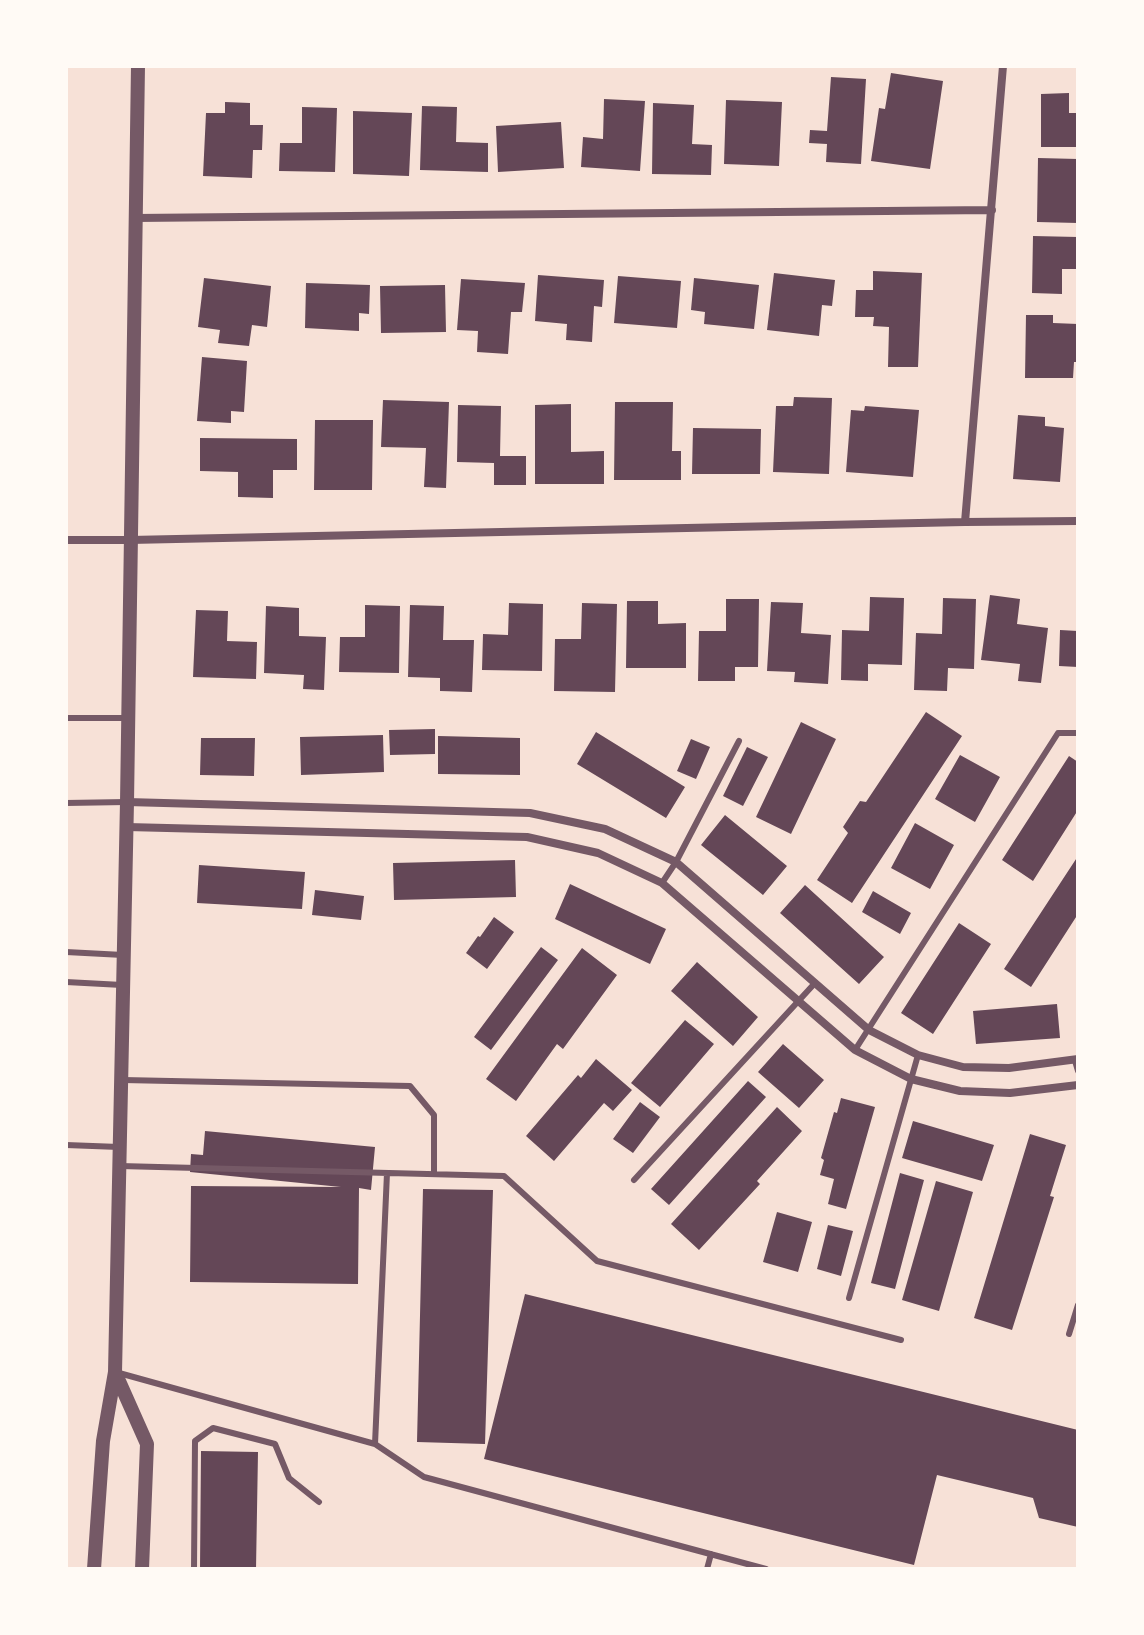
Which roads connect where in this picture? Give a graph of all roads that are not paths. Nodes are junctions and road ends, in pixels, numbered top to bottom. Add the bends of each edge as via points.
1 (138, 66) edge
2 (1003, 66) edge
3 (992, 210) junction
4 (135, 218) junction
5 (1078, 521) edge
6 (965, 522) junction
7 (66, 540) edge
8 (130, 540) junction
9 (66, 718) edge
10 (128, 718) junction
11 (1078, 733) edge
12 (739, 741) dead end
13 (127, 802) junction
14 (66, 803) edge
15 (127, 827) junction
16 (676, 862) junction
17 (662, 883) junction
18 (66, 952) edge
19 (123, 955) junction
20 (66, 982) edge
21 (815, 983) junction
22 (123, 985) junction
23 (798, 1001) junction
24 (869, 1030) junction
25 (855, 1050) junction
26 (918, 1055) junction
27 (1076, 1060) edge
28 (1078, 1071) edge
29 (911, 1079) junction
30 (120, 1080) junction
31 (1078, 1085) edge
32 (66, 1145) edge
33 (119, 1147) junction
34 (119, 1166) junction
35 (387, 1173) junction
36 (434, 1174) junction
37 (634, 1180) dead end
38 (849, 1298) dead end
39 (1078, 1305) edge
40 (1069, 1334) dead end
41 (901, 1340) dead end
42 (115, 1372) junction
43 (375, 1444) junction
44 (319, 1502) dead end
45 (711, 1554) junction
46 (94, 1569) edge
47 (142, 1569) edge
48 (194, 1569) edge
49 (707, 1569) edge
50 (766, 1569) edge

1 - 4 street
2 - 3 street
3 - 4 street
3 - 6 street
4 - 8 street
5 - 6 street
6 - 8 street
7 - 8 street
8 - 10 street
9 - 10 lane
10 - 13 street
11 - 24 lane via 1058,733
12 - 16 lane
13 - 14 lane
13 - 15 street
13 - 16 street via 530,813 605,829
15 - 17 street via 527,837 598,853
15 - 19 street
16 - 17 lane
16 - 21 street
17 - 23 street
18 - 19 lane
19 - 22 street
20 - 22 lane
21 - 23 lane
21 - 24 street
22 - 30 street
23 - 25 street
23 - 37 lane
24 - 25 lane
24 - 26 street
25 - 29 street
26 - 27 street via 963,1067
26 - 29 lane
27 - 28 lane
29 - 31 street via 960,1091 1010,1093
29 - 38 lane
30 - 33 street
30 - 36 lane via 410,1086 434,1115
32 - 33 lane
33 - 34 street
34 - 35 lane
34 - 42 street
35 - 36 lane
35 - 43 lane
36 - 41 lane via 504,1176 597,1261
39 - 40 lane
42 - 43 lane
42 - 46 street via 103,1441
42 - 47 street via 147,1444
43 - 45 lane via 424,1477
44 - 48 lane via 289,1478 275,1444 213,1428 195,1441
45 - 49 lane
45 - 50 lane

